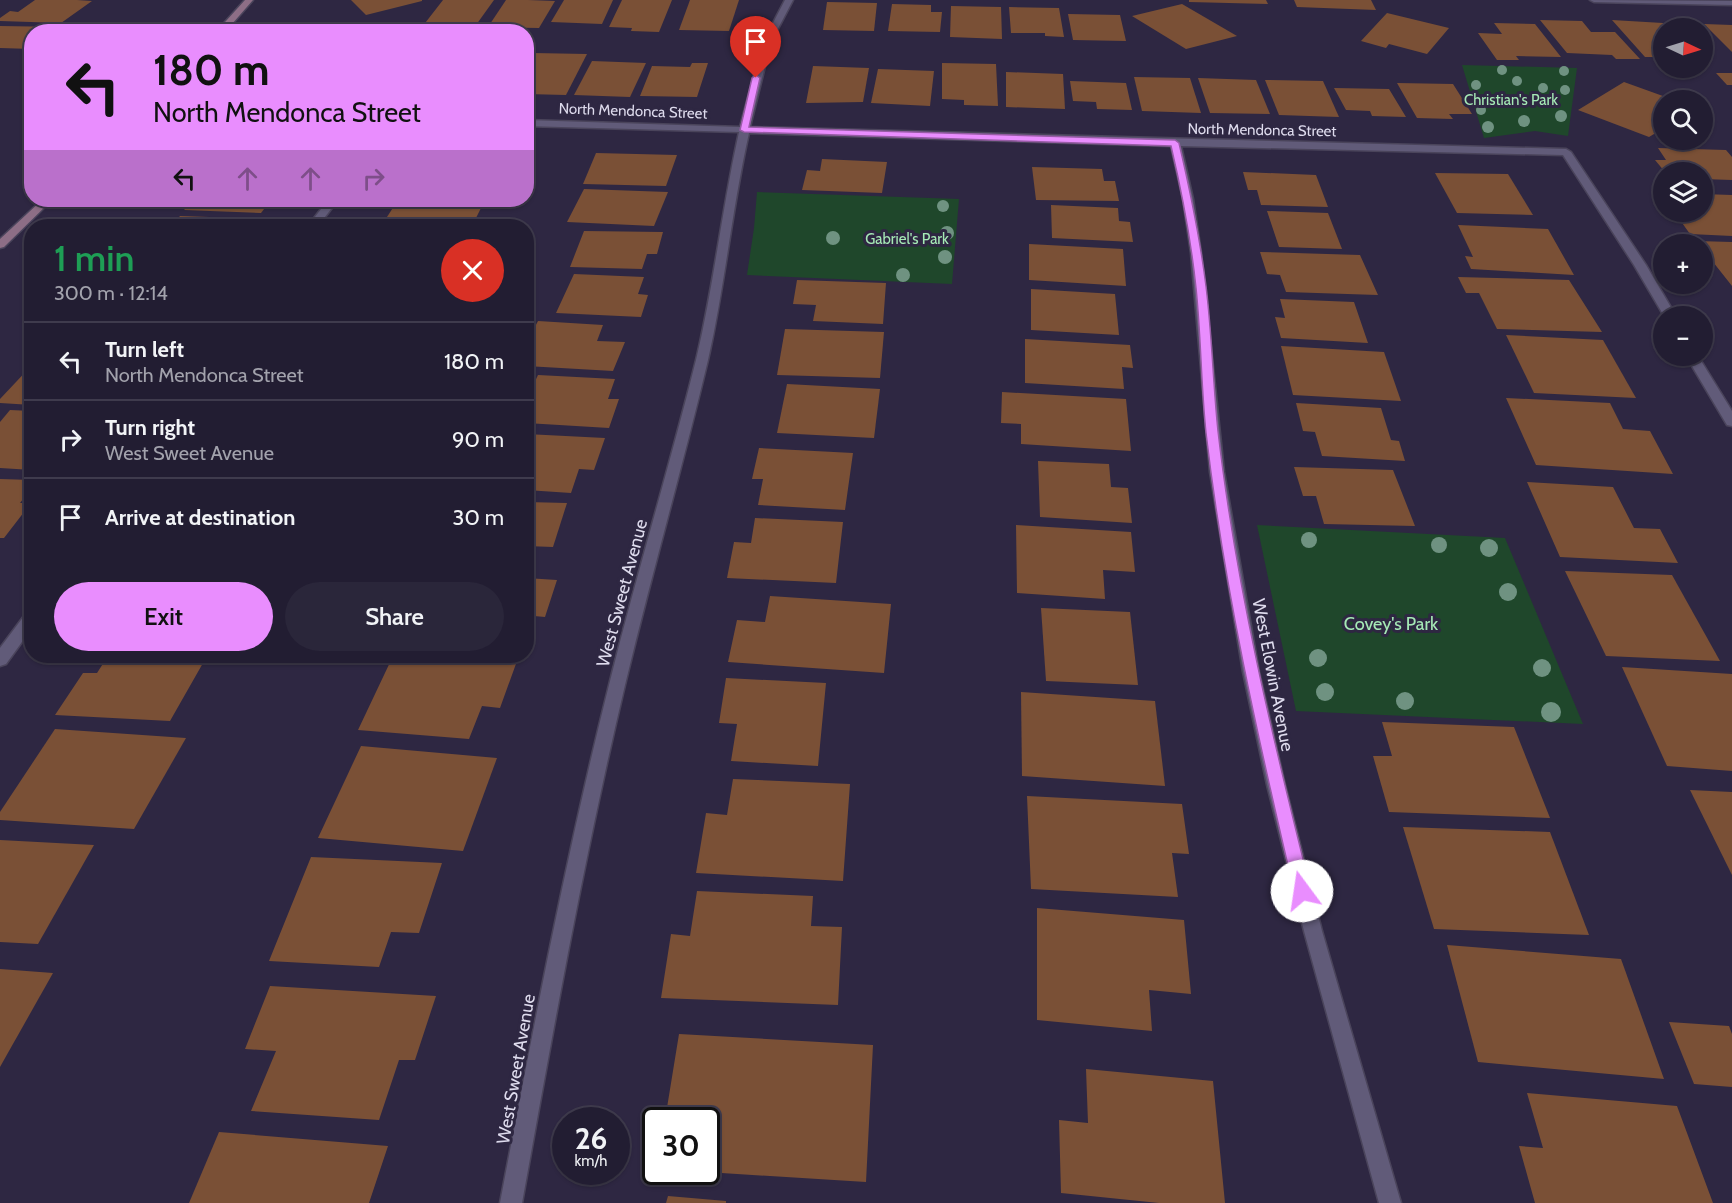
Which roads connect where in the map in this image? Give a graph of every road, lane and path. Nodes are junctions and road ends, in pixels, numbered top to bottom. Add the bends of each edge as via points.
1 (249, 0) edge
2 (789, 0) edge
3 (1594, 0) edge
4 (1732, 3) edge
5 (227, 24) edge
6 (534, 123) edge
7 (744, 130) junction
8 (1175, 143) junction
9 (40, 207) edge
10 (328, 207) edge
11 (27, 219) edge
12 (318, 219) edge
13 (24, 222) edge
14 (0, 245) edge
15 (1664, 306) edge
16 (1698, 366) edge
17 (1732, 422) edge
18 (24, 627) edge
19 (0, 660) edge
20 (511, 1203) edge
21 (1390, 1203) edge

1 - 5 main road
2 - 7 street, West Sweet Avenue via 764,50
3 - 4 street
6 - 7 street, North Mendonca Street
7 - 8 street, North Mendonca Street
7 - 20 street, West Sweet Avenue via 702,359 617,685 571,890
8 - 15 street, North Mendonca Street via 1566,152
8 - 21 street, West Elowin Avenue via 1201,287 1217,472 1251,672 1313,931
9 - 11 main road
10 - 12 street
13 - 14 main road
16 - 17 street
18 - 19 street

